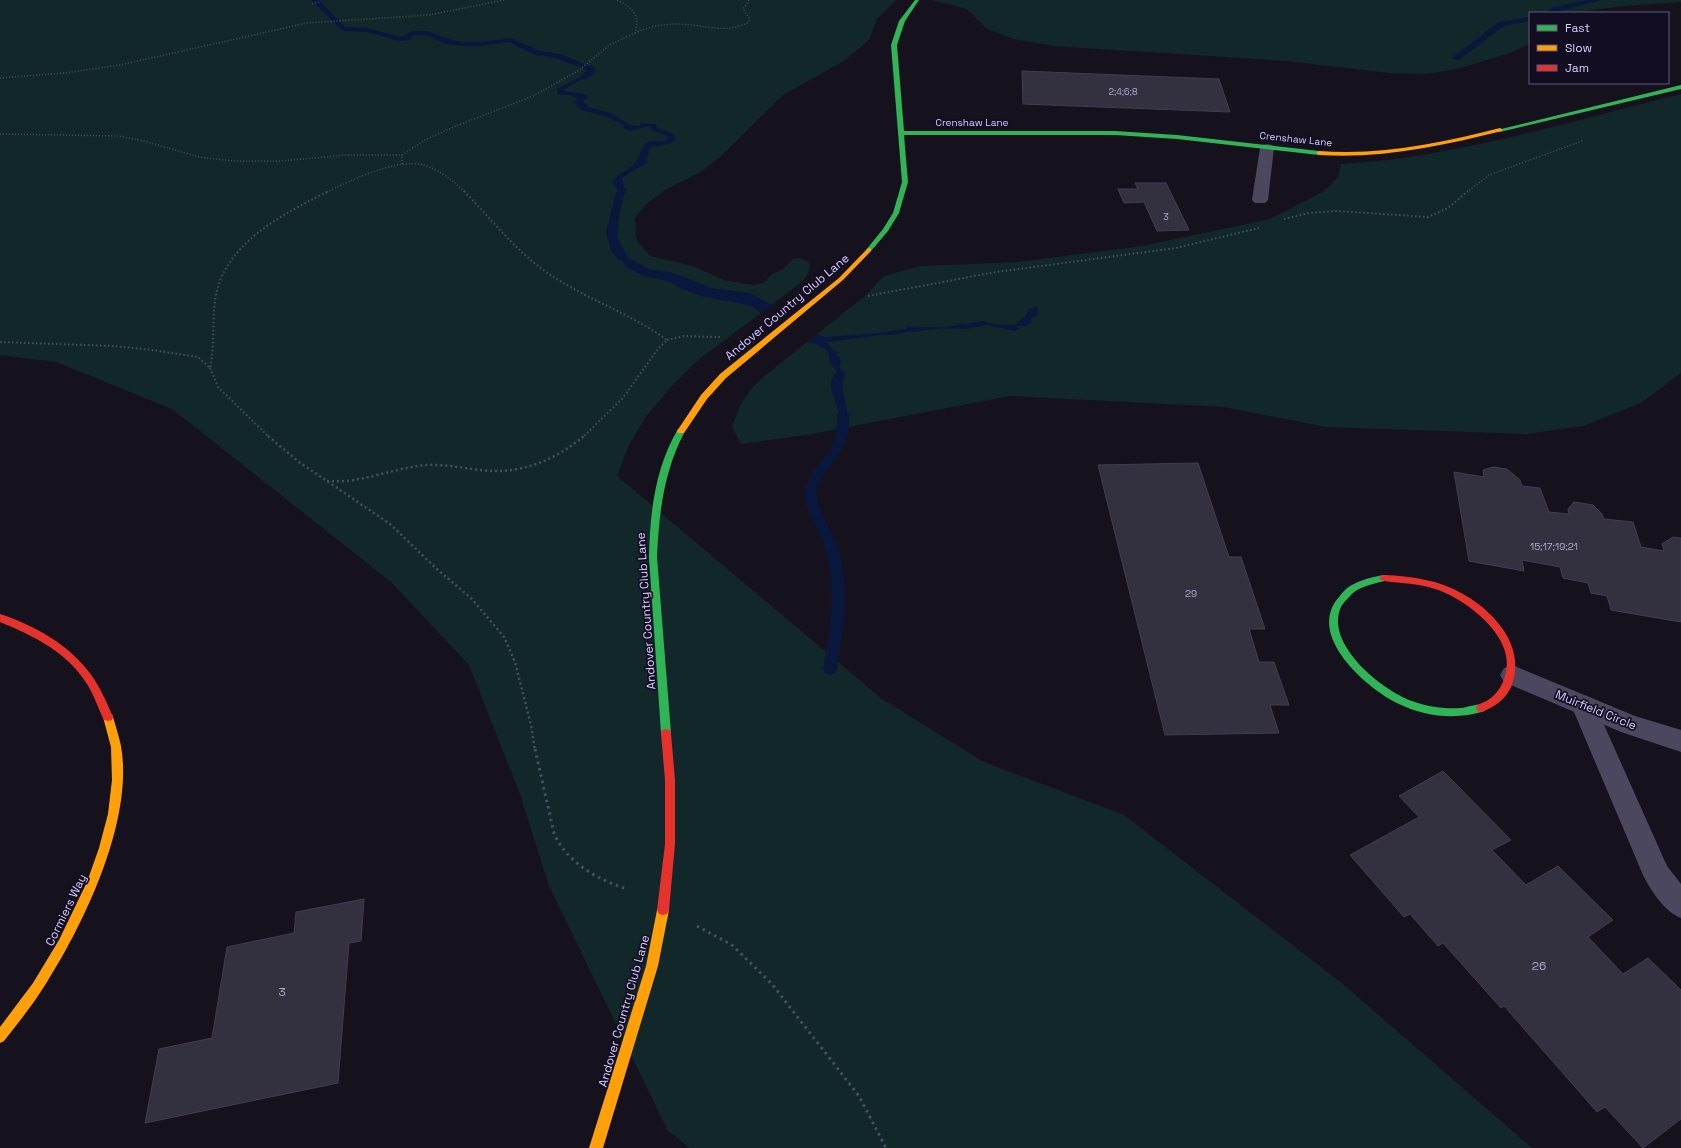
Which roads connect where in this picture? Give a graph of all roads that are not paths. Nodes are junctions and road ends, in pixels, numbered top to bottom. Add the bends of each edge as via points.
1 (917, 0) edge
2 (1681, 87) edge
3 (903, 134) junction
4 (1267, 148) junction
5 (1260, 200) dead end
6 (0, 618) edge
7 (1512, 675) junction
8 (1583, 705) junction
9 (1681, 741) edge
10 (1681, 905) edge
11 (0, 1037) edge
12 (596, 1148) edge

1 - 3 street, Andover Country Club Lane via 901,21 894,45
2 - 4 street, Crenshaw Lane via 1438,145 1335,155
3 - 4 street, Crenshaw Lane via 1115,133 1177,137
3 - 12 street, Andover Country Club Lane via 905,182 896,213 886,230 859,262 723,376 687,419 673,443 663,470 652,527 670,780 670,844 664,907 652,966
4 - 5 street
6 - 11 street, Cormiers Way via 40,634 73,658 99,691 114,731 119,778 111,833 90,895 54,962
7 - 7 street via 1511,654 1501,633 1484,614 1462,597 1436,585 1409,579 1384,578 1362,584 1345,595 1335,612 1335,634 1345,657 1365,679 1393,698 1425,709 1456,713 1484,708 1503,694
7 - 8 street, Muirfield Circle
8 - 9 street, Muirfield Circle via 1630,725
8 - 10 street via 1657,875

